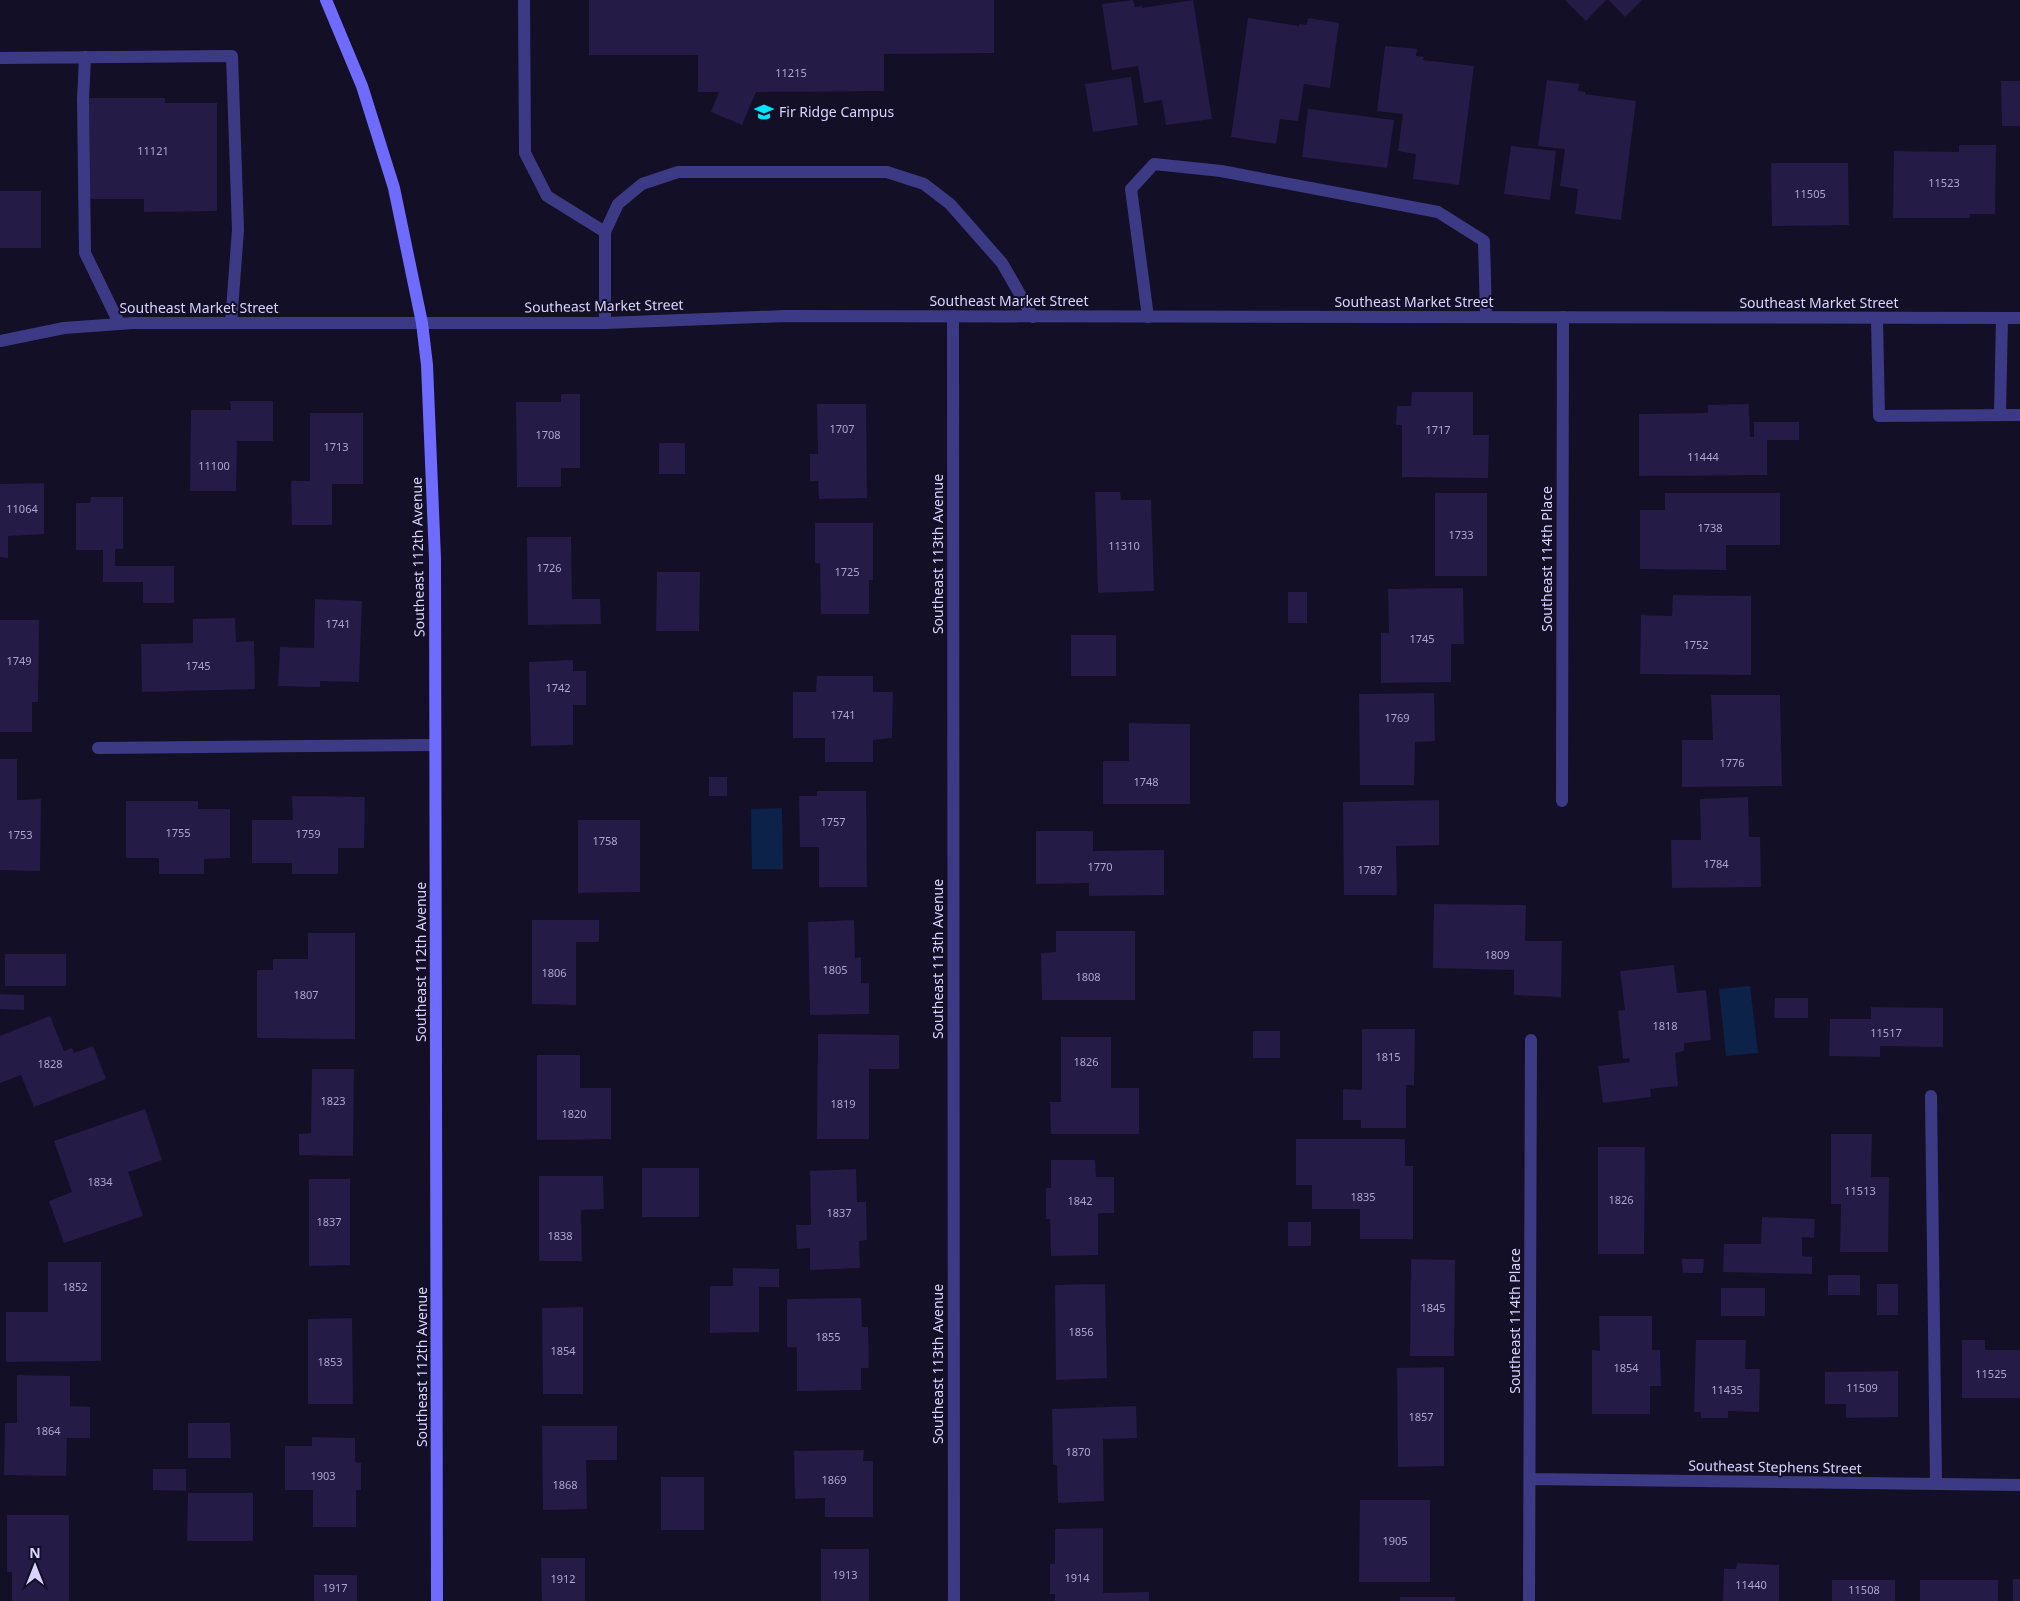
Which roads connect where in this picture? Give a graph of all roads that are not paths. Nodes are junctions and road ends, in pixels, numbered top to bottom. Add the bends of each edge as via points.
1 (326, 0) edge
2 (524, 0) edge
3 (85, 57) junction
4 (0, 58) edge
5 (605, 232) junction
6 (954, 316) junction
7 (1033, 317) junction
8 (1148, 317) junction
9 (1486, 317) junction
10 (1562, 317) junction
11 (1877, 318) junction
12 (2002, 318) junction
13 (2020, 318) edge
14 (119, 323) junction
15 (231, 323) junction
16 (422, 323) junction
17 (606, 323) junction
18 (0, 341) edge
19 (2000, 414) junction
20 (2020, 415) edge
21 (435, 745) junction
22 (98, 748) dead end
23 (1562, 801) dead end
24 (1530, 1040) dead end
25 (1931, 1096) dead end
26 (1530, 1479) junction
27 (1936, 1483) junction
28 (2020, 1485) edge
29 (437, 1601) edge
30 (954, 1601) edge
31 (1529, 1601) edge

1 - 16 main road, Southeast 112th Avenue via 353,62 384,153
2 - 5 street via 525,153 547,196
3 - 4 street
3 - 14 street via 85,253
3 - 15 street via 232,56 238,230
5 - 7 street via 618,204 642,184 678,172 887,172 924,184 950,204 1002,262
5 - 17 street
6 - 7 street, Southeast Market Street
6 - 17 street, Southeast Market Street via 785,316
6 - 30 street, Southeast 113th Avenue
7 - 8 street, Southeast Market Street
8 - 9 street, Southeast Market Street
8 - 9 street via 1131,189 1154,164 1221,171 1438,212 1484,241
9 - 10 street, Southeast Market Street
10 - 11 street, Southeast Market Street
10 - 23 street, Southeast 114th Place
11 - 12 street, Southeast Market Street
11 - 19 street via 1878,416
12 - 13 street, Southeast Market Street
12 - 19 street
14 - 15 street, Southeast Market Street
14 - 18 street, Southeast Market Street via 64,328
15 - 16 street, Southeast Market Street
16 - 17 street, Southeast Market Street
16 - 21 main road, Southeast 112th Avenue via 427,365 435,559
19 - 20 street
21 - 22 street
21 - 29 main road, Southeast 112th Avenue
24 - 26 street, Southeast 114th Place
25 - 27 street
26 - 27 street, Southeast Stephens Street
26 - 31 street, Southeast 114th Place
27 - 28 street, Southeast Stephens Street

